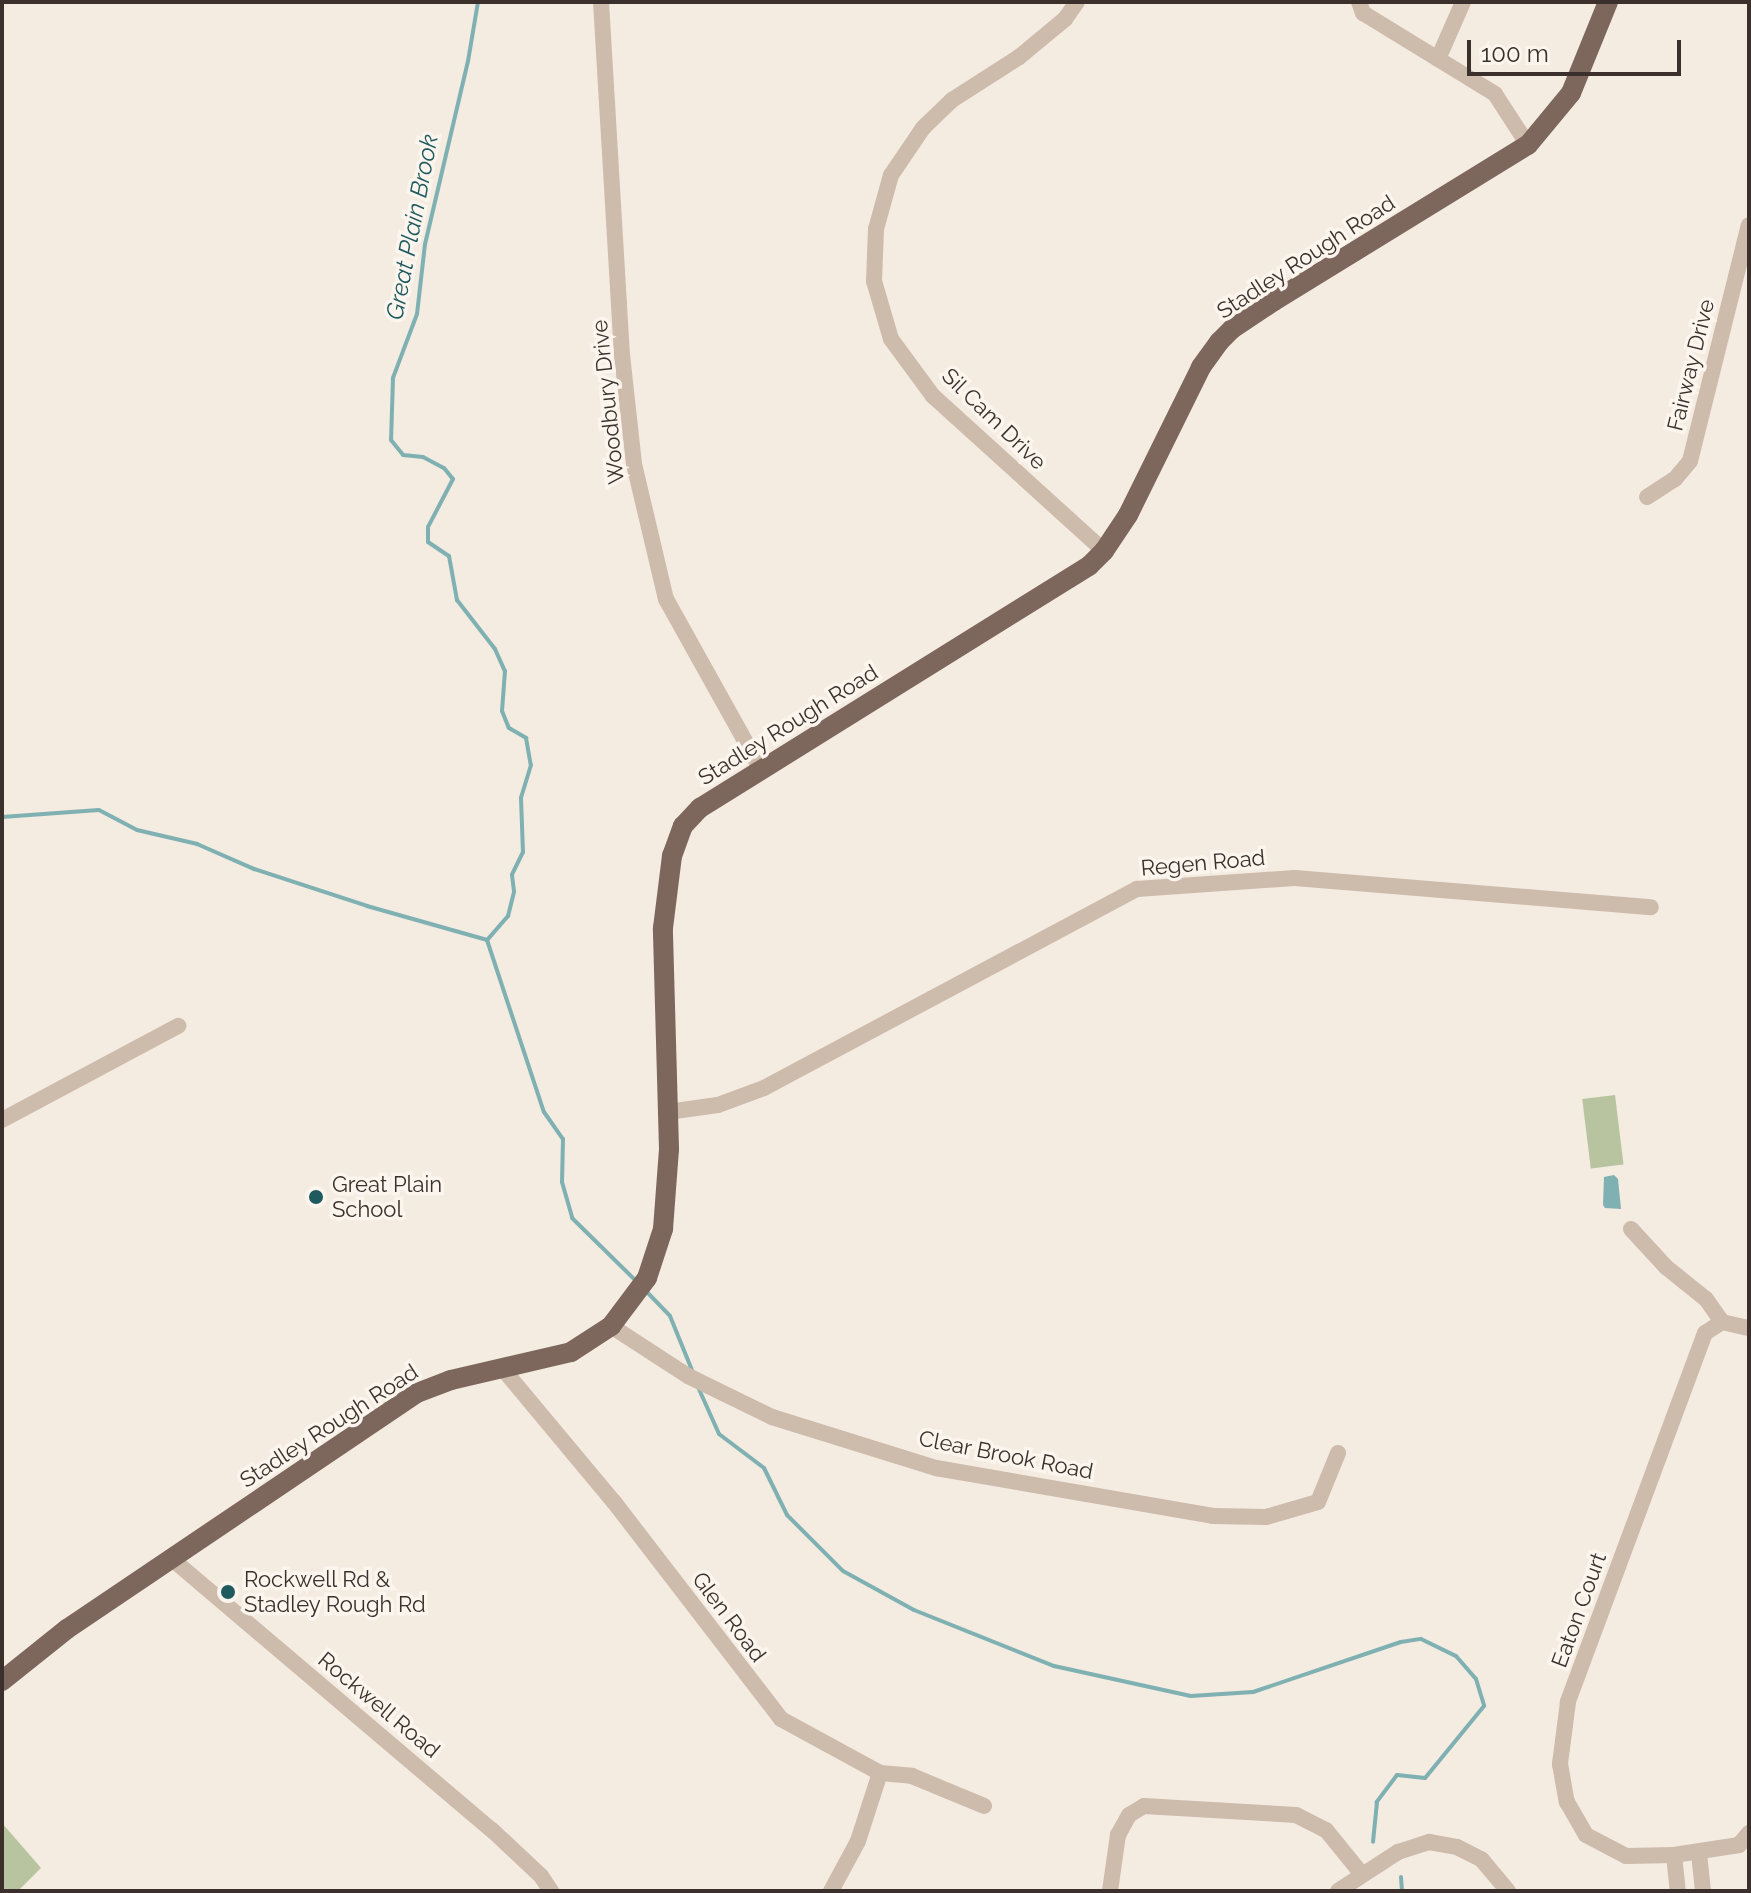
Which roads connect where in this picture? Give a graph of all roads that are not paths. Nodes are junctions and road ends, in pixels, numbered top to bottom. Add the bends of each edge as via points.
1 (601, 2) edge
2 (1077, 2) edge
3 (1463, 2) edge
4 (1608, 2) edge
5 (1361, 8) edge
6 (1438, 59) junction
7 (1528, 145) junction
8 (1749, 225) edge
9 (1647, 497) dead end
10 (1104, 551) junction
11 (761, 770) junction
12 (1651, 907) dead end
13 (178, 1026) dead end
14 (668, 1112) junction
15 (2, 1120) edge
16 (1631, 1229) dead end
17 (1722, 1322) junction
18 (611, 1326) junction
19 (1749, 1328) edge
20 (503, 1369) junction
21 (1338, 1453) dead end
22 (172, 1559) junction
23 (2, 1681) edge
24 (880, 1773) junction
25 (984, 1806) dead end
26 (1749, 1833) edge
27 (1699, 1853) junction
28 (1674, 1855) junction
29 (1361, 1873) junction
30 (551, 1891) edge
31 (831, 1891) edge
32 (1110, 1891) edge
33 (1338, 1891) edge
34 (1508, 1891) edge
35 (1678, 1891) edge
36 (1703, 1891) edge

1 - 11 street, Woodbury Drive via 622,355 634,464 666,599
2 - 10 street, Sil Cam Drive via 1065,19 1019,57 952,100 923,128 891,175 876,229 874,281 891,339 933,396
3 - 6 street
4 - 7 main road, Stadley Rough Road via 1571,93
5 - 6 street
6 - 7 street via 1495,94
7 - 10 main road, Stadley Rough Road via 1232,329 1201,367 1137,499
8 - 9 street, Fairway Drive via 1690,461 1675,479
10 - 11 main road, Stadley Rough Road via 1066,581
11 - 14 main road, Stadley Rough Road via 700,808 683,826 672,856 663,928
12 - 14 street, Regen Road via 1295,878 1137,889 764,1088 718,1105
13 - 15 street
14 - 18 main road, Stadley Rough Road via 668,1195 660,1244 642,1287
16 - 17 street via 1706,1299
17 - 19 street
17 - 28 street, Eaton Court via 1705,1333 1568,1702 1560,1764 1567,1802 1586,1835 1626,1856
18 - 20 main road, Stadley Rough Road via 571,1352
18 - 21 street, Clear Brook Road via 688,1376 772,1417 936,1468 1213,1516 1266,1517 1318,1502
20 - 22 main road, Stadley Rough Road via 417,1393
20 - 24 street, Glen Road via 614,1502 781,1719
22 - 23 main road, Stadley Rough Road via 67,1629
22 - 30 street, Rockwell Road via 492,1830
24 - 25 street, Glen Road via 912,1776
24 - 31 street via 858,1841
26 - 27 street, Eaton Court via 1739,1845
27 - 28 street, Eaton Court
27 - 36 street
28 - 35 street
29 - 32 street via 1326,1830 1296,1815 1144,1806 1129,1815 1118,1835
29 - 33 street
29 - 34 street via 1429,1842 1457,1847 1482,1860

